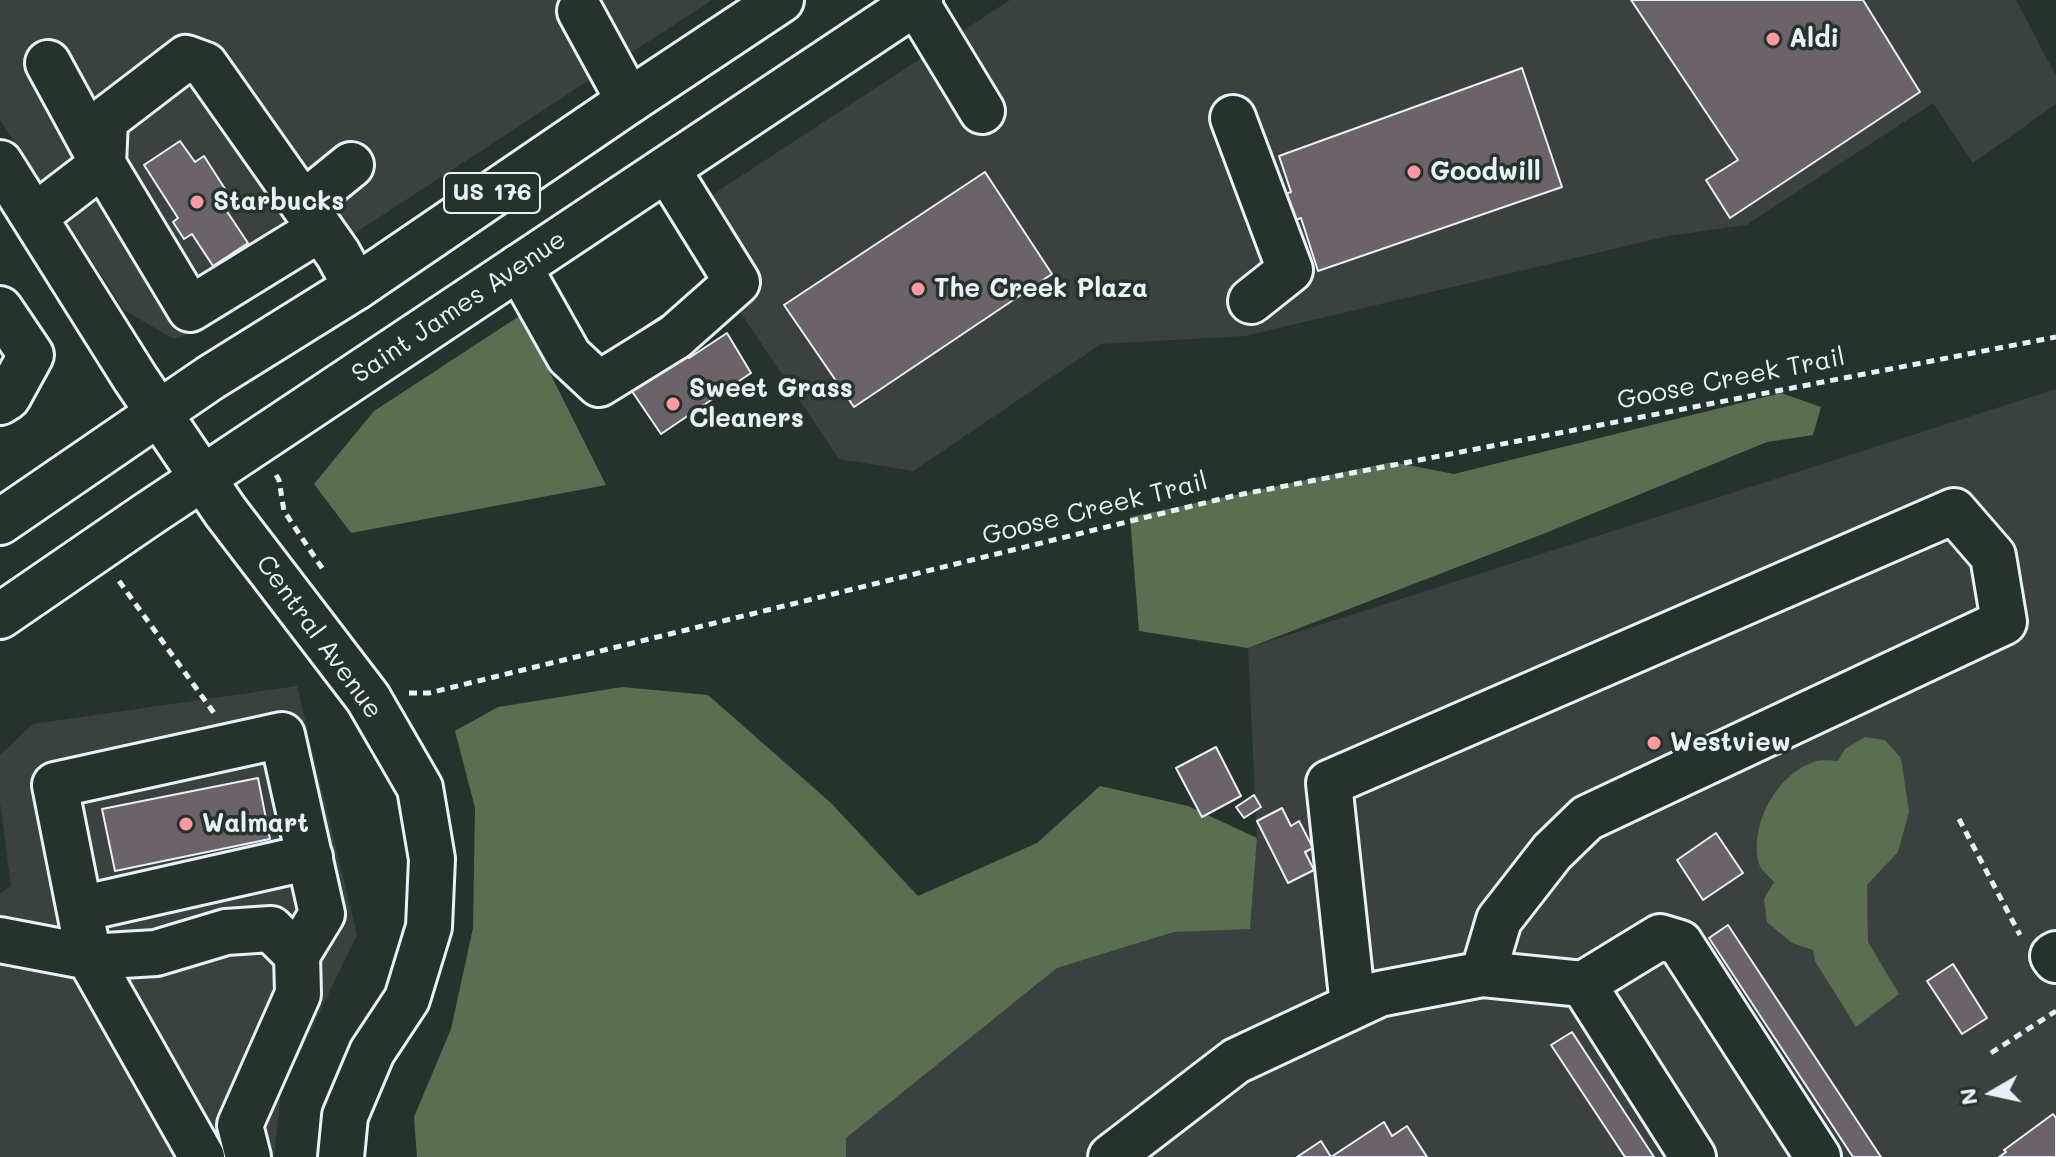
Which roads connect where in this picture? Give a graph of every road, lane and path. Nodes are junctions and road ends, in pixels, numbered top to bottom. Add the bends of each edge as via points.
1 (781, 0) edge
2 (918, 1) edge
3 (580, 11) dead end
4 (48, 63) dead end
5 (629, 101) junction
6 (982, 111) dead end
7 (1233, 118) dead end
8 (0, 163) edge
9 (103, 164) junction
10 (351, 165) dead end
11 (667, 169) junction
12 (34, 217) junction
13 (311, 217) junction
14 (519, 267) junction
15 (356, 287) junction
16 (1251, 301) dead end
17 (0, 309) edge
18 (2056, 337) edge
19 (0, 402) edge
20 (160, 413) junction
21 (273, 470) dead end
22 (203, 478) junction
23 (0, 522) edge
24 (328, 576) dead end
25 (116, 577) dead end
26 (0, 616) edge
27 (408, 693) dead end
28 (237, 745) junction
29 (1959, 819) dead end
30 (310, 857) junction
31 (80, 909) junction
32 (0, 940) edge
33 (2046, 953) edge
34 (297, 955) junction
35 (89, 957) junction
36 (1483, 974) junction
37 (1583, 984) junction
38 (1353, 1006) junction
39 (2056, 1011) edge
40 (1991, 1053) dead end
41 (202, 1157) edge
42 (248, 1157) edge
43 (341, 1157) edge
44 (1111, 1157) edge
45 (1693, 1157) edge
46 (1818, 1157) edge

1 - 5 main road, US 176
2 - 6 main road
2 - 11 main road, Saint James Avenue
3 - 5 main road
4 - 9 main road
5 - 15 main road, US 176
7 - 16 main road via 1290,270
8 - 12 main road, Central Avenue
9 - 12 main road
9 - 13 main road via 190,309
9 - 13 main road via 105,120 186,58 205,65
10 - 13 main road
11 - 14 main road, Saint James Avenue
11 - 14 main road via 737,282 675,337 599,384 569,356
12 - 20 main road, Central Avenue
13 - 15 main road
14 - 22 main road, Saint James Avenue
15 - 20 main road, US 176
17 - 19 main road via 31,355
18 - 27 path, Goose Creek Trail via 1233,496 429,693
20 - 22 main road, Central Avenue
20 - 23 main road, US 176
21 - 24 path via 284,511
22 - 26 main road, Saint James Avenue
22 - 43 main road, Central Avenue via 368,698 420,788 432,859 429,927 407,999 372,1052 345,1116
25 - 28 path
28 - 30 main road via 282,735
28 - 31 main road via 55,785
29 - 33 path
30 - 31 main road
30 - 34 main road via 322,914
31 - 35 main road
32 - 35 main road
34 - 35 main road via 271,929 226,932 156,953
34 - 42 main road via 298,994 240,1125
35 - 41 main road
36 - 37 main road
36 - 38 main road via 1379,994
36 - 38 main road via 1499,920 1552,852 1587,818 2004,622 1993,556 1954,511 1329,783
37 - 45 main road
37 - 46 main road via 1660,937 1680,943
38 - 44 main road via 1236,1061
39 - 40 path

